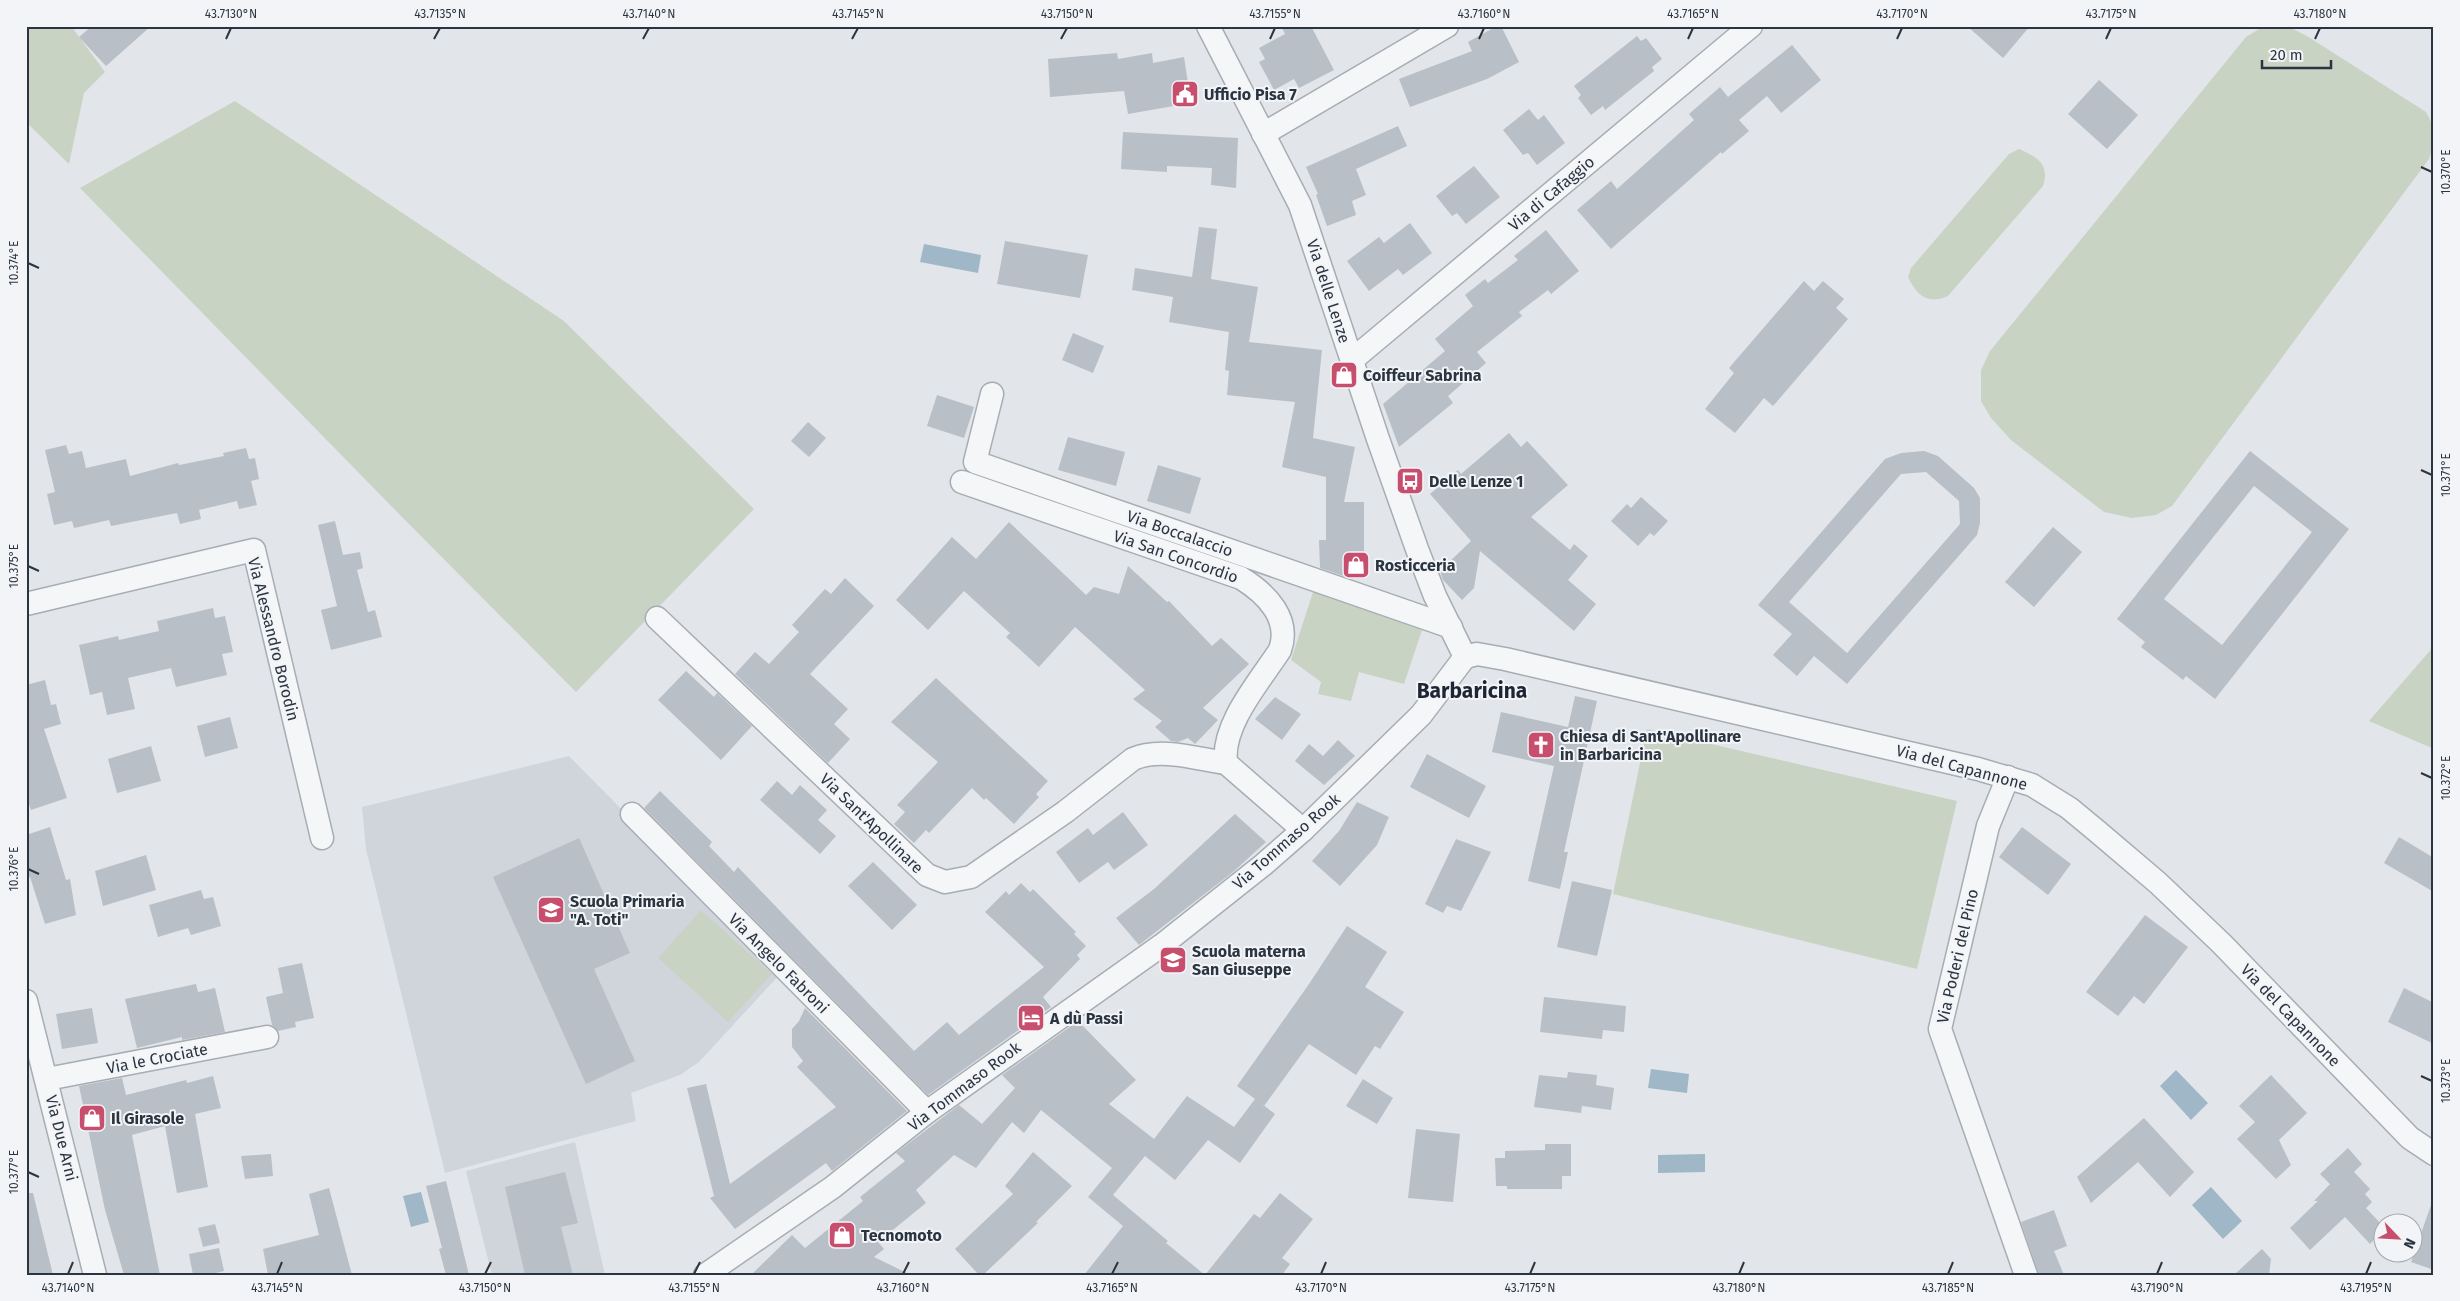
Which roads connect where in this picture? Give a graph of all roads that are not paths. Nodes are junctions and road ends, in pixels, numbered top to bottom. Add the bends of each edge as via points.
1 (1208, 26) edge
2 (1448, 26) edge
3 (1750, 26) edge
4 (1263, 134) junction
5 (1352, 360) junction
6 (992, 394) dead end
7 (962, 482) dead end
8 (26, 604) edge
9 (658, 618) dead end
10 (1451, 627) junction
11 (1465, 657) junction
12 (1226, 763) junction
13 (2008, 777) junction
14 (632, 814) dead end
15 (1302, 830) junction
16 (322, 838) dead end
17 (26, 1001) edge
18 (266, 1037) dead end
19 (47, 1079) junction
20 (927, 1112) junction
21 (2434, 1154) edge
22 (719, 1271) edge
23 (95, 1275) edge
24 (2026, 1275) edge

1 - 4 street, Via delle Lenze
2 - 4 street
3 - 5 street, Via di Cafaggio
4 - 5 street, Via delle Lenze via 1300,205
5 - 10 street, Via delle Lenze via 1435,596
6 - 10 street, Via Boccalaccio via 975,462
7 - 12 street, Via San Concordio via 1241,578 1269,600 1281,621 1283,641 1232,724
8 - 16 street, Via Alessandro Borodin via 254,550
9 - 12 street, Via Sant'Apollinare via 927,875 939,881 957,882 979,873 1134,759 1158,754
10 - 11 street, Via delle Lenze
11 - 13 street, Via del Capannone via 1477,654 1505,659
11 - 15 street, Via Tommaso Rook via 1421,715
12 - 15 street
13 - 21 street, Via del Capannone via 2032,785 2069,808 2158,883 2222,944 2410,1138
13 - 24 street, Via Poderi del Pino via 1988,826 1940,1029
14 - 20 street, Via Angelo Fabroni
15 - 20 street, Via Tommaso Rook via 1263,865 1162,944
17 - 19 street, Via Due Arni
18 - 19 street, Via le Crociate
19 - 23 street, Via Due Arni
20 - 22 street, Via Tommaso Rook

